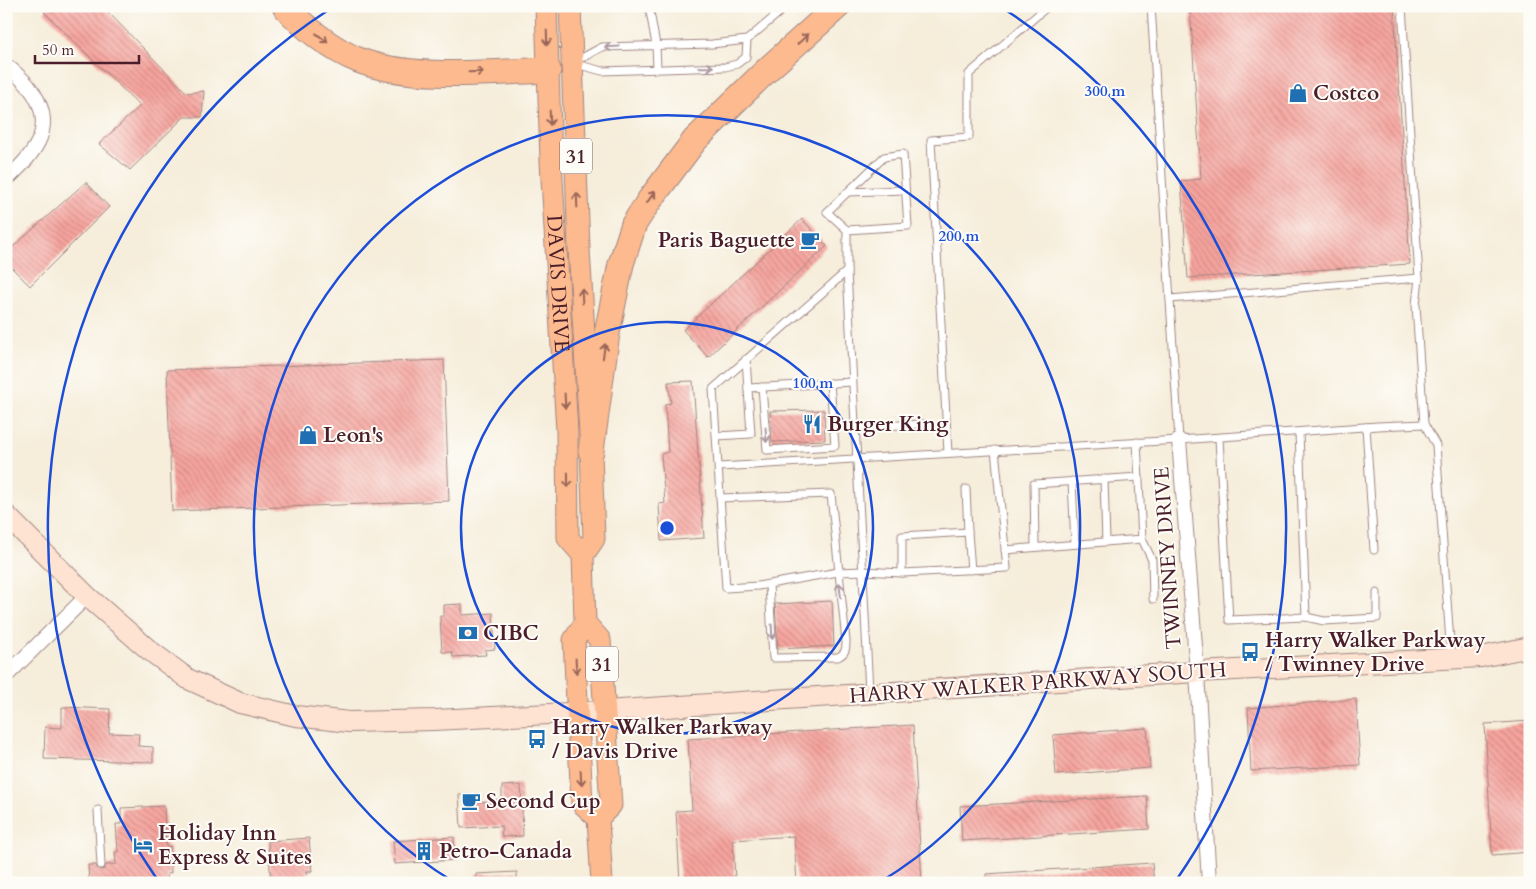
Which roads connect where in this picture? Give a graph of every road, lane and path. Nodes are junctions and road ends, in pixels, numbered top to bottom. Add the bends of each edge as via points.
1 (285, 6) edge
2 (546, 6) edge
3 (570, 6) edge
4 (649, 6) edge
5 (787, 6) edge
6 (838, 6) edge
7 (1048, 6) edge
8 (1150, 6) edge
9 (1402, 6) edge
10 (747, 40) junction
11 (656, 45) junction
12 (6, 65) edge
13 (560, 66) junction
14 (657, 68) junction
15 (6, 180) edge
16 (905, 190) junction
17 (848, 192) junction
18 (847, 230) junction
19 (846, 271) junction
20 (1419, 278) junction
21 (1170, 299) junction
22 (746, 359) junction
23 (852, 382) junction
24 (830, 383) junction
25 (762, 387) junction
26 (748, 388) junction
27 (924, 424) dead end
28 (1424, 424) junction
29 (854, 427) junction
30 (1366, 427) junction
31 (1299, 432) junction
32 (717, 436) junction
33 (1218, 438) junction
34 (1179, 440) junction
35 (1137, 442) junction
36 (995, 450) junction
37 (591, 451) junction
38 (948, 453) junction
39 (856, 458) junction
40 (718, 467) junction
41 (1139, 477) junction
42 (1104, 479) junction
43 (1072, 481) junction
44 (966, 489) dead end
45 (720, 498) junction
46 (6, 515) edge
47 (968, 532) junction
48 (1142, 539) junction
49 (1106, 542) junction
50 (1075, 544) junction
51 (1035, 548) junction
52 (1005, 550) junction
53 (1374, 550) dead end
54 (583, 555) junction
55 (971, 570) junction
56 (863, 571) junction
57 (838, 572) junction
58 (902, 573) junction
59 (769, 584) junction
60 (1377, 593) dead end
61 (88, 596) junction
62 (1153, 599) dead end
63 (1306, 617) junction
64 (585, 623) junction
65 (1530, 647) edge
66 (1451, 658) junction
67 (1197, 672) junction
68 (6, 676) edge
69 (869, 694) junction
70 (605, 711) junction
71 (577, 712) junction
72 (98, 810) dead end
73 (598, 818) junction
74 (100, 865) dead end
75 (602, 883) edge
76 (1209, 883) edge

1 -> 13 highway via 335,48 359,61 400,71 441,74
2 -> 13 main road, DAVIS DRIVE / 31
3 - 13 main road, DAVIS DRIVE / 31
4 - 11 lane
5 - 10 lane
37 -> 6 highway via 607,333 621,264 634,224 695,140
7 - 38 lane via 969,74 968,137 932,140
8 - 21 lane
9 - 20 lane
10 - 11 lane
14 -> 10 lane via 737,64 746,57
11 -> 13 lane via 602,47
11 - 14 lane
12 - 15 street via 29,87 44,119 42,135 33,152
13 - 14 lane via 602,70
37 -> 13 main road, DAVIS DRIVE / 31 via 579,249
13 -> 54 main road, DAVIS DRIVE / 31 via 552,171 567,431 568,538
16 - 17 lane
16 - 17 lane via 904,154 884,157
16 - 18 lane via 908,226
17 - 18 lane via 827,212
18 - 19 lane
19 - 22 lane
19 - 23 lane
20 - 21 lane
20 - 28 lane via 1416,305
21 - 34 lane
22 - 26 lane
22 - 32 lane via 713,389
23 - 24 lane
23 - 29 lane
24 - 25 lane
25 -> 24 lane via 767,450 834,446
25 - 26 lane
26 - 32 lane via 751,434
27 - 29 lane
28 - 30 lane
28 - 66 lane via 1436,445
29 - 39 lane
30 - 31 lane
30 - 53 lane
31 - 33 lane
31 - 63 lane
32 - 40 lane
33 - 34 lane
33 - 63 lane via 1229,620
34 - 35 lane
34 - 67 street, TWINNEY DRIVE
35 - 36 lane
35 - 41 lane
36 - 38 lane
36 - 52 lane
37 - 54 main road, DAVIS DRIVE / 31 via 594,539
38 - 39 lane
39 - 40 lane
39 - 56 lane
40 - 45 lane
41 - 42 lane
41 - 48 lane
42 - 43 lane
42 - 49 lane
43 - 50 lane
43 - 51 lane via 1034,484
44 - 47 lane
45 - 57 lane via 831,494
45 - 59 lane via 726,588
46 - 61 street, HARRY WALKER PARKWAY SOUTH
47 - 55 lane
47 - 58 lane via 902,536
48 - 49 lane
48 - 62 lane via 1152,560
49 - 50 lane
50 - 51 lane
51 - 52 lane
52 - 55 lane via 1007,568
54 - 64 main road, DAVIS DRIVE / 31
55 - 58 lane
56 - 57 lane
56 - 58 lane
56 - 69 lane
57 - 59 lane
59 -> 57 lane via 774,658 838,657 846,649
60 - 63 lane via 1377,618 1324,621
61 - 68 street
61 - 71 street, HARRY WALKER PARKWAY SOUTH via 149,650 188,679 240,703 296,716 349,722
64 - 70 main road, 31 via 600,640
64 -> 71 main road, DAVIS DRIVE / 31 via 574,640
65 - 66 street, HARRY WALKER PARKWAY SOUTH
66 - 67 street, HARRY WALKER PARKWAY SOUTH
67 - 69 street, HARRY WALKER PARKWAY SOUTH
67 - 76 street, TWINNEY DRIVE
69 - 70 street, HARRY WALKER PARKWAY SOUTH
70 - 71 street, HARRY WALKER PARKWAY SOUTH
70 - 73 main road, 31 via 611,805
71 -> 73 main road, DAVIS DRIVE / 31 via 582,803
72 - 74 lane
73 - 75 main road

